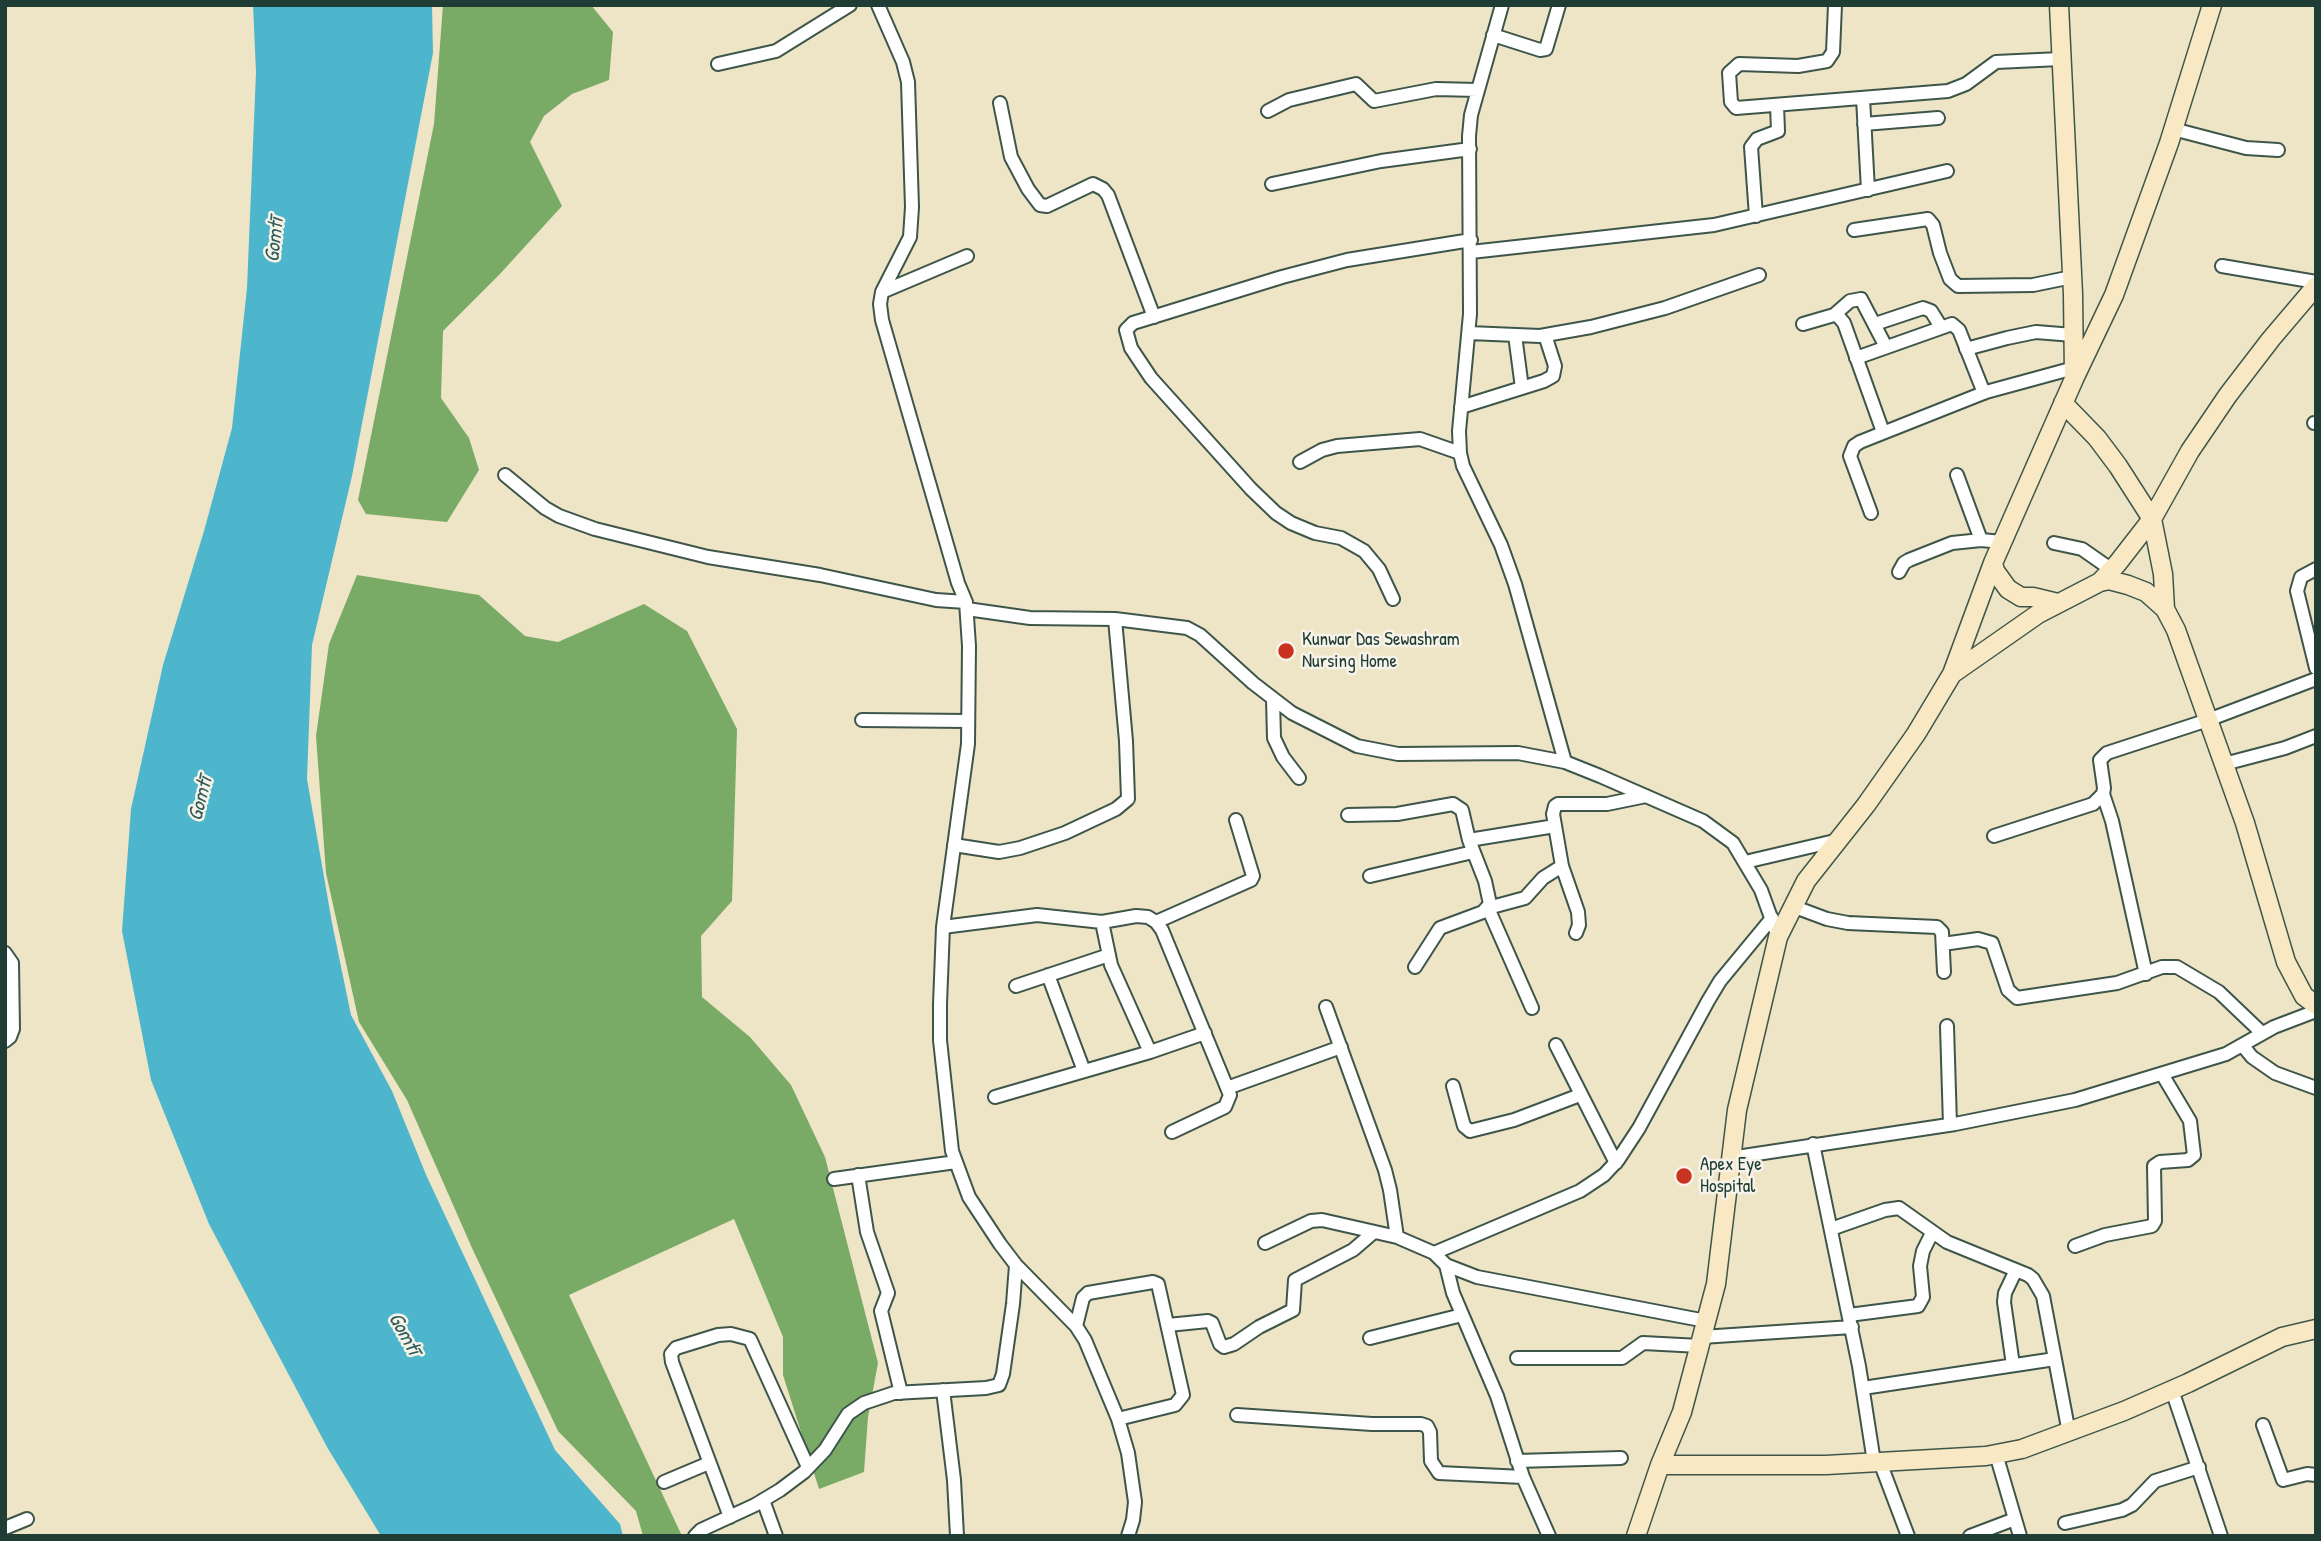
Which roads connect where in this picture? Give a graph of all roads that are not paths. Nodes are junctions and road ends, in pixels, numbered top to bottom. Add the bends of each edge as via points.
1 (850, 5) edge
2 (878, 5) edge
3 (1502, 5) edge
4 (1559, 5) edge
5 (1835, 5) edge
6 (2059, 5) edge
7 (2213, 5) edge
8 (1493, 35) junction
9 (2060, 60) junction
10 (718, 64) dead end
11 (1477, 90) junction
12 (1863, 98) junction
13 (1000, 103) dead end
14 (1777, 104) junction
15 (1268, 111) dead end
16 (1938, 118) dead end
17 (1864, 124) junction
18 (2173, 129) junction
19 (1469, 149) junction
20 (2278, 150) dead end
21 (1947, 170) dead end
22 (1272, 184) dead end
23 (1868, 190) junction
24 (1756, 216) junction
25 (1854, 230) dead end
26 (1471, 246) junction
27 (967, 256) dead end
28 (2222, 266) dead end
29 (1759, 275) dead end
30 (2072, 277) junction
31 (2316, 284) edge
32 (882, 292) junction
33 (1833, 315) junction
34 (1154, 317) junction
35 (1803, 324) dead end
36 (1875, 324) junction
37 (1941, 327) junction
38 (1469, 332) junction
39 (1515, 335) junction
40 (1545, 335) junction
41 (2073, 335) junction
42 (1886, 347) junction
43 (1966, 349) junction
44 (1856, 358) junction
45 (2074, 373) junction
46 (1522, 388) junction
47 (1984, 393) junction
48 (2063, 403) junction
49 (1461, 407) junction
50 (1883, 432) junction
51 (1460, 453) junction
52 (1300, 462) dead end
53 (505, 475) dead end
54 (1957, 475) dead end
55 (1871, 513) dead end
56 (2152, 519) junction
57 (1981, 540) junction
58 (2002, 542) junction
59 (2053, 542) dead end
60 (1993, 562) junction
61 (2316, 569) edge
62 (1899, 572) dead end
63 (2106, 576) junction
64 (1393, 599) dead end
65 (2058, 603) junction
66 (966, 606) junction
67 (2165, 609) junction
68 (1115, 619) junction
69 (2316, 668) edge
70 (1952, 674) junction
71 (2316, 679) edge
72 (1273, 699) junction
73 (862, 720) dead end
74 (2208, 720) junction
75 (968, 721) junction
76 (2316, 736) edge
77 (1564, 762) junction
78 (2224, 764) junction
79 (1299, 778) dead end
80 (2103, 794) junction
81 (1646, 796) junction
82 (1348, 815) dead end
83 (1236, 820) dead end
84 (1555, 827) junction
85 (1994, 836) dead end
86 (1839, 840) junction
87 (954, 845) junction
88 (1471, 846) junction
89 (1745, 862) junction
90 (1562, 866) junction
91 (1370, 876) dead end
92 (1792, 906) junction
93 (1488, 908) junction
94 (1772, 918) junction
95 (1102, 922) junction
96 (1156, 922) junction
97 (943, 927) junction
98 (1576, 933) dead end
99 (1778, 937) junction
100 (1944, 944) junction
101 (5, 953) edge
102 (1109, 955) junction
103 (1415, 967) dead end
104 (1944, 972) dead end
105 (2146, 974) junction
106 (1048, 975) junction
107 (1016, 986) dead end
108 (2316, 1005) edge
109 (1326, 1007) dead end
110 (1532, 1008) dead end
111 (2316, 1010) edge
112 (1947, 1026) dead end
113 (1205, 1033) junction
114 (2262, 1033) junction
115 (5, 1041) edge
116 (1556, 1045) dead end
117 (2243, 1046) junction
118 (1340, 1047) junction
119 (1150, 1052) junction
120 (1084, 1071) junction
121 (2162, 1074) junction
122 (1453, 1086) dead end
123 (1227, 1088) junction
124 (2316, 1088) edge
125 (1580, 1095) junction
126 (995, 1097) dead end
127 (1950, 1125) junction
128 (1172, 1132) dead end
129 (1813, 1144) junction
130 (1730, 1158) junction
131 (956, 1162) junction
132 (1616, 1163) junction
133 (858, 1175) junction
134 (834, 1179) dead end
135 (1831, 1229) junction
136 (1374, 1232) junction
137 (1932, 1233) junction
138 (1397, 1237) junction
139 (1265, 1243) dead end
140 (2075, 1246) dead end
141 (1434, 1253) junction
142 (1016, 1265) junction
143 (1446, 1265) junction
144 (2016, 1270) junction
145 (1462, 1315) junction
146 (1851, 1321) junction
147 (1168, 1325) junction
148 (1076, 1326) junction
149 (2316, 1329) edge
150 (1702, 1335) junction
151 (1370, 1338) dead end
152 (1517, 1358) dead end
153 (2055, 1359) junction
154 (2013, 1365) junction
155 (1863, 1388) junction
156 (943, 1390) junction
157 (2172, 1390) junction
158 (901, 1393) junction
159 (1237, 1415) dead end
160 (1118, 1419) junction
161 (2263, 1424) dead end
162 (2068, 1433) junction
163 (1996, 1454) junction
164 (1621, 1458) dead end
165 (1517, 1461) junction
166 (1877, 1462) junction
167 (709, 1463) junction
168 (1660, 1465) junction
169 (808, 1467) junction
170 (2199, 1467) junction
171 (2316, 1475) edge
172 (1522, 1477) junction
173 (664, 1482) dead end
174 (763, 1500) junction
175 (730, 1517) junction
176 (27, 1519) dead end
177 (2015, 1519) junction
178 (2065, 1523) dead end
179 (5, 1528) edge
180 (695, 1536) edge
181 (776, 1536) edge
182 (957, 1536) edge
183 (1128, 1536) edge
184 (1549, 1536) edge
185 (1636, 1536) edge
186 (1908, 1536) edge
187 (1970, 1536) edge
188 (2020, 1536) edge
189 (2221, 1536) edge

1 - 10 street via 776,51
2 - 32 street via 908,82 912,207 910,237
3 - 8 street
4 - 8 street via 1546,49
5 - 14 street via 1833,52 1827,61 1798,66 1739,64 1729,73 1731,103 1736,108
6 - 9 main road
7 - 18 main road
8 - 11 street
9 - 12 street via 1996,62 1948,91
9 - 30 main road
11 - 15 street via 1436,89 1374,101 1356,83 1289,100
11 - 19 street
12 - 14 street
12 - 17 street
13 - 34 street via 1011,157 1040,205 1047,206 1093,184 1108,195
14 - 24 street via 1778,131 1757,139 1751,147
16 - 17 street
17 - 23 street
18 - 20 street via 2246,148
18 - 45 main road via 2114,295
19 - 22 street via 1381,161
19 - 26 street
21 - 23 street
23 - 24 street
24 - 26 street via 1714,225
25 - 30 street via 1928,219 1950,279 1958,286 2033,285
26 - 34 street via 1347,260
26 - 38 street
27 - 32 street
28 - 31 street
29 - 40 street via 1665,308
30 - 41 main road
31 - 56 main road via 2228,395
32 - 66 street via 881,320
33 - 35 street
33 - 36 street via 1850,301 1861,299
33 - 44 street via 1844,323
34 - 64 street via 1126,330 1131,348 1151,378 1276,513 1301,528 1341,538 1364,551
36 - 37 street via 1923,308 1931,311
36 - 42 street
37 - 42 street
37 - 43 street via 1956,326
38 - 39 street
38 - 49 street
39 - 40 street
39 - 46 street
40 - 46 street via 1555,372 1550,379
41 - 43 street via 2036,332
41 - 45 main road
42 - 44 street
43 - 47 street
44 - 50 street
45 - 47 street
45 - 48 main road
46 - 49 street
47 - 50 street
48 - 56 main road via 2111,456
48 - 58 main road
49 - 51 street
50 - 55 street via 1854,446 1850,456
51 - 52 street via 1420,439 1336,446
51 - 77 street via 1515,584
53 - 66 street via 559,516 606,532 708,557
54 - 57 street
56 - 63 main road
56 - 67 main road
57 - 58 street
57 - 62 street via 1952,543 1909,560
58 - 60 main road
59 - 63 street via 2082,549
60 - 65 main road via 2008,589 2021,597
60 - 70 main road
61 - 69 street via 2301,576 2297,591
63 - 65 main road
63 - 67 main road via 2146,592
65 - 70 main road
66 - 68 street via 1030,618
66 - 75 street
67 - 74 main road
68 - 72 street via 1194,631
68 - 87 street via 1129,789 1125,804 1065,833 1020,848 999,852
70 - 86 main road via 1916,734
71 - 74 street
72 - 77 street via 1335,736 1377,751 1518,752
72 - 79 street via 1274,738
73 - 75 street
74 - 78 main road
74 - 80 street via 2102,756
75 - 87 street
76 - 78 street
77 - 81 street
78 - 108 main road via 2286,962 2304,996
80 - 85 street via 2084,808
80 - 105 street
81 - 84 street via 1607,804 1558,804 1553,810
81 - 89 street via 1720,832
82 - 88 street via 1457,805
83 - 96 street via 1251,880
84 - 88 street
84 - 90 street
86 - 89 street
86 - 92 main road
87 - 97 street
88 - 91 street
88 - 93 street via 1491,901
89 - 94 street
90 - 93 street via 1525,898
90 - 98 street via 1578,912
92 - 99 main road
92 - 100 street via 1827,919 1867,926 1931,925 1942,932
93 - 103 street via 1440,928
93 - 110 street
94 - 99 street
94 - 132 street via 1720,981
95 - 96 street via 1136,916
95 - 97 street via 1037,915
95 - 102 street
96 - 113 street
97 - 131 street via 940,1040
99 - 130 main road
100 - 104 street
100 - 105 street via 1978,939 1992,943 2008,990 2017,999
101 - 115 street via 12,963 13,1029
102 - 106 street
102 - 119 street
105 - 114 street via 2177,967 2219,992
106 - 107 street
106 - 120 street
109 - 118 street
111 - 114 street
112 - 127 street
113 - 119 street
113 - 123 street
114 - 117 street
116 - 125 street
117 - 121 street
117 - 124 street via 2275,1073
118 - 123 street
118 - 138 street via 1385,1170
119 - 120 street
120 - 126 street
121 - 127 street via 2076,1100
121 - 140 street via 2190,1121 2194,1155 2154,1166 2152,1226
122 - 125 street via 1464,1126 1470,1131
123 - 128 street via 1230,1101 1225,1107
125 - 132 street
127 - 129 street
129 - 130 street
129 - 135 street
130 - 150 main road via 1716,1284
131 - 133 street
131 - 142 street via 969,1197
132 - 141 street via 1580,1191
133 - 134 street
133 - 158 street via 867,1232 888,1293 881,1311
135 - 137 street via 1899,1208
135 - 146 street
136 - 138 street
136 - 139 street via 1311,1221
136 - 147 street via 1353,1250 1295,1280 1293,1310 1234,1344 1220,1344 1208,1321
137 - 144 street
137 - 146 street via 1920,1266 1923,1297 1918,1306
138 - 141 street
141 - 143 street
142 - 148 street
142 - 156 street via 1002,1382 986,1388
143 - 145 street
143 - 150 street
144 - 153 street via 2034,1279 2043,1296
144 - 154 street via 2004,1302
145 - 151 street
145 - 165 street via 1497,1396
146 - 150 street
146 - 155 street
147 - 148 street via 1158,1284 1153,1282 1088,1293
147 - 160 street via 1183,1395 1180,1402
148 - 160 street
149 - 157 main road via 2281,1337
150 - 152 street via 1643,1343 1622,1358
150 - 168 main road via 1682,1412
153 - 154 street
153 - 162 street
154 - 155 street
155 - 166 street
156 - 158 street
156 - 182 street
157 - 162 main road
157 - 170 street
158 - 169 street via 881,1396 848,1414
159 - 172 street via 1421,1424 1430,1432 1431,1461 1439,1473
160 - 183 street via 1133,1481 1133,1520
161 - 171 street via 2283,1480
162 - 163 main road
163 - 166 main road
163 - 177 street
164 - 165 street
165 - 172 street
166 - 168 main road
166 - 186 street
167 - 169 street via 671,1354 676,1348 731,1334 750,1339 755,1346
167 - 173 street
167 - 175 street
168 - 185 main road
169 - 174 street
170 - 178 street via 2155,1481 2122,1510
170 - 189 street
172 - 184 street
174 - 175 street
174 - 181 street
175 - 180 street
176 - 179 street
177 - 187 street
177 - 188 street

